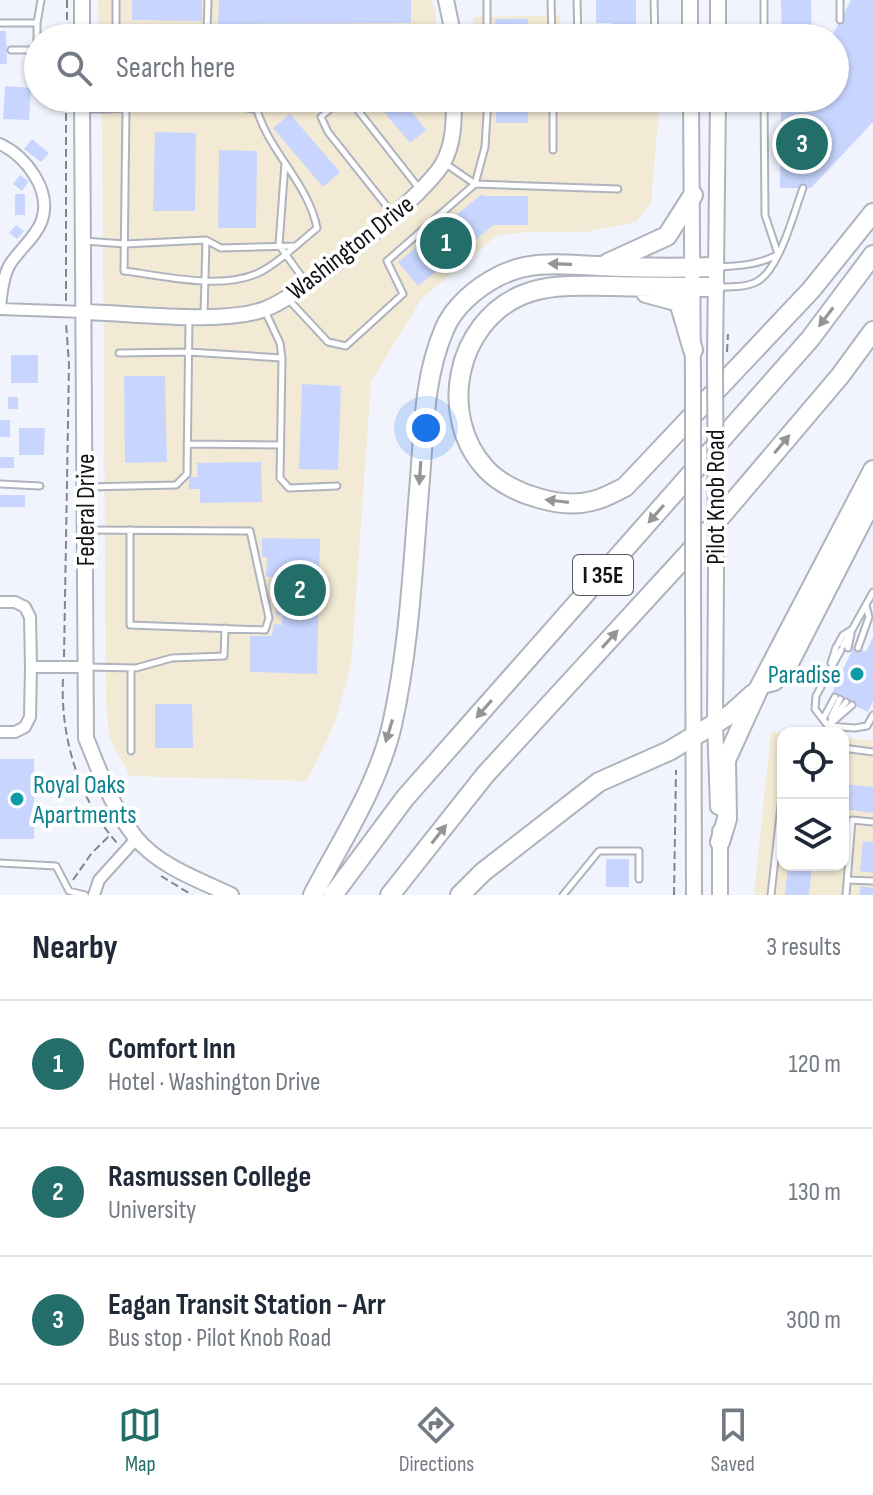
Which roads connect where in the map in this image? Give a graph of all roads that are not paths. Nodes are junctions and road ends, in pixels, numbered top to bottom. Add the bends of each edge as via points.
1 (41, 0) edge
2 (82, 0) edge
3 (116, 0) edge
4 (208, 0) edge
5 (446, 0) edge
6 (487, 0) edge
7 (551, 0) edge
8 (577, 0) edge
9 (654, 0) edge
10 (690, 0) edge
11 (718, 0) edge
12 (764, 0) edge
13 (840, 0) edge
14 (840, 20) dead end
15 (0, 23) edge
16 (37, 23) joint
17 (82, 24) edge
18 (116, 24) edge
19 (207, 24) edge
20 (452, 24) edge
21 (487, 24) edge
22 (552, 24) edge
23 (578, 24) edge
24 (655, 24) edge
25 (690, 24) edge
26 (718, 24) edge
27 (764, 24) edge
28 (11, 50) dead end
29 (24, 50) edge
30 (82, 112) edge
31 (126, 112) edge
32 (258, 112) edge
33 (327, 112) edge
34 (359, 112) edge
35 (454, 112) edge
36 (487, 112) edge
37 (553, 112) edge
38 (691, 112) edge
39 (718, 112) edge
40 (764, 112) edge
41 (0, 144) edge
42 (553, 150) dead end
43 (285, 162) junction
44 (443, 163) junction
45 (475, 184) junction
46 (803, 188) dead end
47 (618, 189) dead end
48 (421, 191) junction
49 (693, 195) junction
50 (873, 213) edge
51 (393, 214) junction
52 (206, 240) junction
53 (83, 241) junction
54 (125, 244) junction
55 (279, 245) junction
56 (295, 246) junction
57 (778, 254) junction
58 (285, 255) junction
59 (873, 255) edge
60 (598, 266) junction
61 (694, 267) junction
62 (715, 267) junction
63 (205, 282) junction
64 (307, 285) junction
65 (620, 286) junction
66 (694, 287) junction
67 (715, 287) junction
68 (287, 298) junction
69 (0, 309) edge
70 (265, 310) junction
71 (84, 312) junction
72 (197, 316) junction
73 (873, 331) edge
74 (693, 350) junction
75 (189, 352) junction
76 (119, 353) dead end
77 (282, 358) junction
78 (187, 444) junction
79 (280, 445) junction
80 (873, 470) edge
81 (0, 484) edge
82 (40, 486) dead end
83 (337, 486) dead end
84 (85, 487) junction
85 (873, 499) edge
86 (85, 530) junction
87 (130, 530) junction
88 (873, 592) edge
89 (0, 602) edge
90 (866, 605) junction
91 (225, 628) junction
92 (842, 647) junction
93 (858, 648) dead end
94 (31, 667) junction
95 (86, 667) junction
96 (131, 668) junction
97 (830, 668) junction
98 (760, 687) junction
99 (843, 701) junction
100 (873, 715) edge
101 (823, 719) junction
102 (715, 722) junction
103 (828, 726) junction
104 (0, 732) edge
105 (692, 737) junction
106 (849, 749) edge
107 (131, 751) dead end
108 (873, 752) edge
109 (782, 799) edge
110 (873, 822) edge
111 (136, 839) junction
112 (720, 842) junction
113 (0, 863) edge
114 (639, 879) dead end
115 (847, 880) junction
116 (873, 881) edge
117 (85, 895) edge
118 (94, 895) edge
119 (231, 895) edge
120 (313, 895) edge
121 (333, 895) edge
122 (390, 895) edge
123 (460, 895) edge
124 (563, 895) edge
125 (694, 895) edge
126 (720, 895) edge
127 (771, 895) edge
128 (846, 895) edge

1 - 16 lane
2 - 17 main road
3 - 18 lane
4 - 19 lane
5 - 20 main road
6 - 21 lane
7 - 22 lane
8 - 23 lane
9 - 24 lane
10 - 25 main road
11 - 26 main road
12 - 27 lane
13 - 14 lane
15 - 16 lane
28 - 29 lane
30 - 53 main road, Federal Drive
31 - 54 lane
32 - 43 lane via 264,132
33 - 51 lane via 321,117 328,132
34 - 48 lane
35 - 44 main road, Washington Drive
36 - 45 lane
37 - 42 lane
38 - 49 main road, Pilot Knob Road
39 - 62 main road, Pilot Knob Road
40 - 57 lane via 765,215
41 - 69 street via 18,154 37,176 43,219 9,267
43 - 55 lane
43 - 56 lane via 315,214 317,228
44 - 45 lane
44 - 48 main road, Washington Drive
45 - 47 lane
45 - 68 lane via 387,261 403,294 346,346 328,342
46 - 57 lane
48 - 51 main road, Washington Drive
49 - 60 highway via 667,236
49 - 61 main road, Pilot Knob Road
50 -> 65 highway via 811,290 625,487 592,501 558,504 519,493 486,469 465,434 457,395 462,361 496,311 521,295 553,286
51 - 64 main road, Washington Drive
52 - 54 lane
52 - 55 lane via 221,248
52 - 63 lane
53 - 54 lane
53 - 71 main road, Federal Drive
54 - 63 lane via 124,271
55 - 56 lane
55 - 58 lane
56 - 58 lane
57 - 62 lane via 744,267
57 - 67 lane via 755,283
58 - 63 lane via 262,272
58 - 64 lane
59 -> 121 highway, I 35E via 810,339 405,798
60 - 61 highway
60 -> 120 highway via 553,262 500,276 478,289 445,327 428,375 406,653 391,729 360,810
61 - 62 highway
61 - 66 main road, Pilot Knob Road
62 - 67 main road, Pilot Knob Road
63 - 72 lane
64 - 68 main road, Washington Drive
65 - 66 highway
65 - 74 highway via 679,302
66 - 67 highway
66 - 74 main road, Pilot Knob Road
67 - 102 main road, Pilot Knob Road, bridge
68 - 70 main road, Washington Drive
69 - 71 street
70 - 72 main road, Washington Drive
70 - 77 lane
71 - 72 main road, Washington Drive
71 - 84 main road, Federal Drive
72 - 75 lane
122 -> 73 highway, I 35E via 485,775 706,534
74 - 105 main road, Pilot Knob Road, bridge
75 - 76 lane
75 - 77 lane
75 - 78 lane
77 - 79 lane
78 - 79 lane
78 - 84 lane via 187,474 176,485
79 - 83 lane via 280,478 289,488
80 - 98 highway
81 - 82 lane
84 - 86 main road, Federal Drive
85 - 98 highway via 786,669
86 - 87 lane
86 - 95 main road, Federal Drive
87 - 91 lane via 130,625
87 - 91 lane via 250,531 269,618 265,630
88 - 90 lane
89 - 94 street via 25,607 30,617
90 - 92 lane
90 - 93 lane via 869,617
91 - 96 lane via 224,656 172,658
92 - 97 lane
92 - 97 lane
94 - 95 street
94 - 104 street via 30,717 15,732
95 - 96 lane
95 - 111 main road, Federal Drive via 86,738 108,794
96 - 107 lane
97 - 101 lane via 816,696 815,709
98 - 102 highway
98 - 112 highway via 726,760 727,819
99 - 101 lane
99 - 103 lane
99 - 103 lane via 832,711
100 - 103 lane via 867,726
101 - 103 lane
102 - 105 highway
102 - 112 main road, Pilot Knob Road
105 - 123 highway via 599,782
105 - 125 main road, Pilot Knob Road
106 - 108 lane
109 - 127 lane
110 - 115 lane via 852,820
111 - 118 street via 99,880
111 - 119 main road via 182,873
112 - 126 main road, Pilot Knob Road
113 - 117 lane via 56,866 69,891
114 - 124 lane via 639,851 599,851
115 - 116 lane
115 - 128 lane

